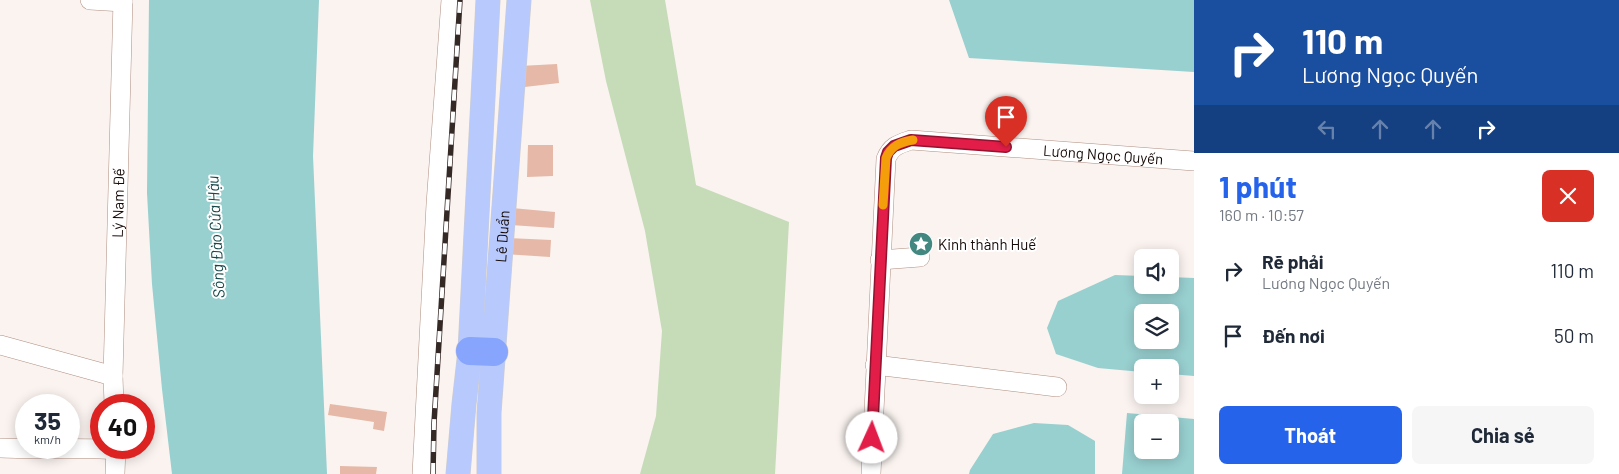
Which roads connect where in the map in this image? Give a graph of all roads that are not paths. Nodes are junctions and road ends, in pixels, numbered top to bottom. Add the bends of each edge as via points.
1 (90, 0) edge
2 (451, 0) edge
3 (488, 0) edge
4 (518, 0) edge
5 (123, 1) edge
6 (1194, 161) edge
7 (920, 257) dead end
8 (880, 260) junction
9 (0, 345) edge
10 (482, 352) junction
11 (876, 365) junction
12 (113, 376) junction
13 (1057, 387) dead end
14 (114, 394) edge
15 (0, 448) edge
16 (90, 448) edge
17 (116, 459) edge
18 (115, 474) edge
19 (422, 474) edge
20 (458, 474) edge
21 (488, 474) edge
22 (870, 474) edge

1 - 5 street
2 - 19 street via 436,204
3 - 10 main road, Lê Duẩn
4 - 10 main road, Lê Duẩn
5 - 12 street, Lý Nam Đế
6 - 8 street, Lương Ngọc Quyến via 911,140 894,146 886,158
7 - 8 street
8 - 11 street
9 - 12 street
10 - 20 main road, Lê Duẩn via 464,404
10 - 21 main road, Lê Duẩn via 489,413
11 - 13 street
11 - 22 street
12 - 14 street, Lý Nam Đế
15 - 16 street
17 - 18 street

